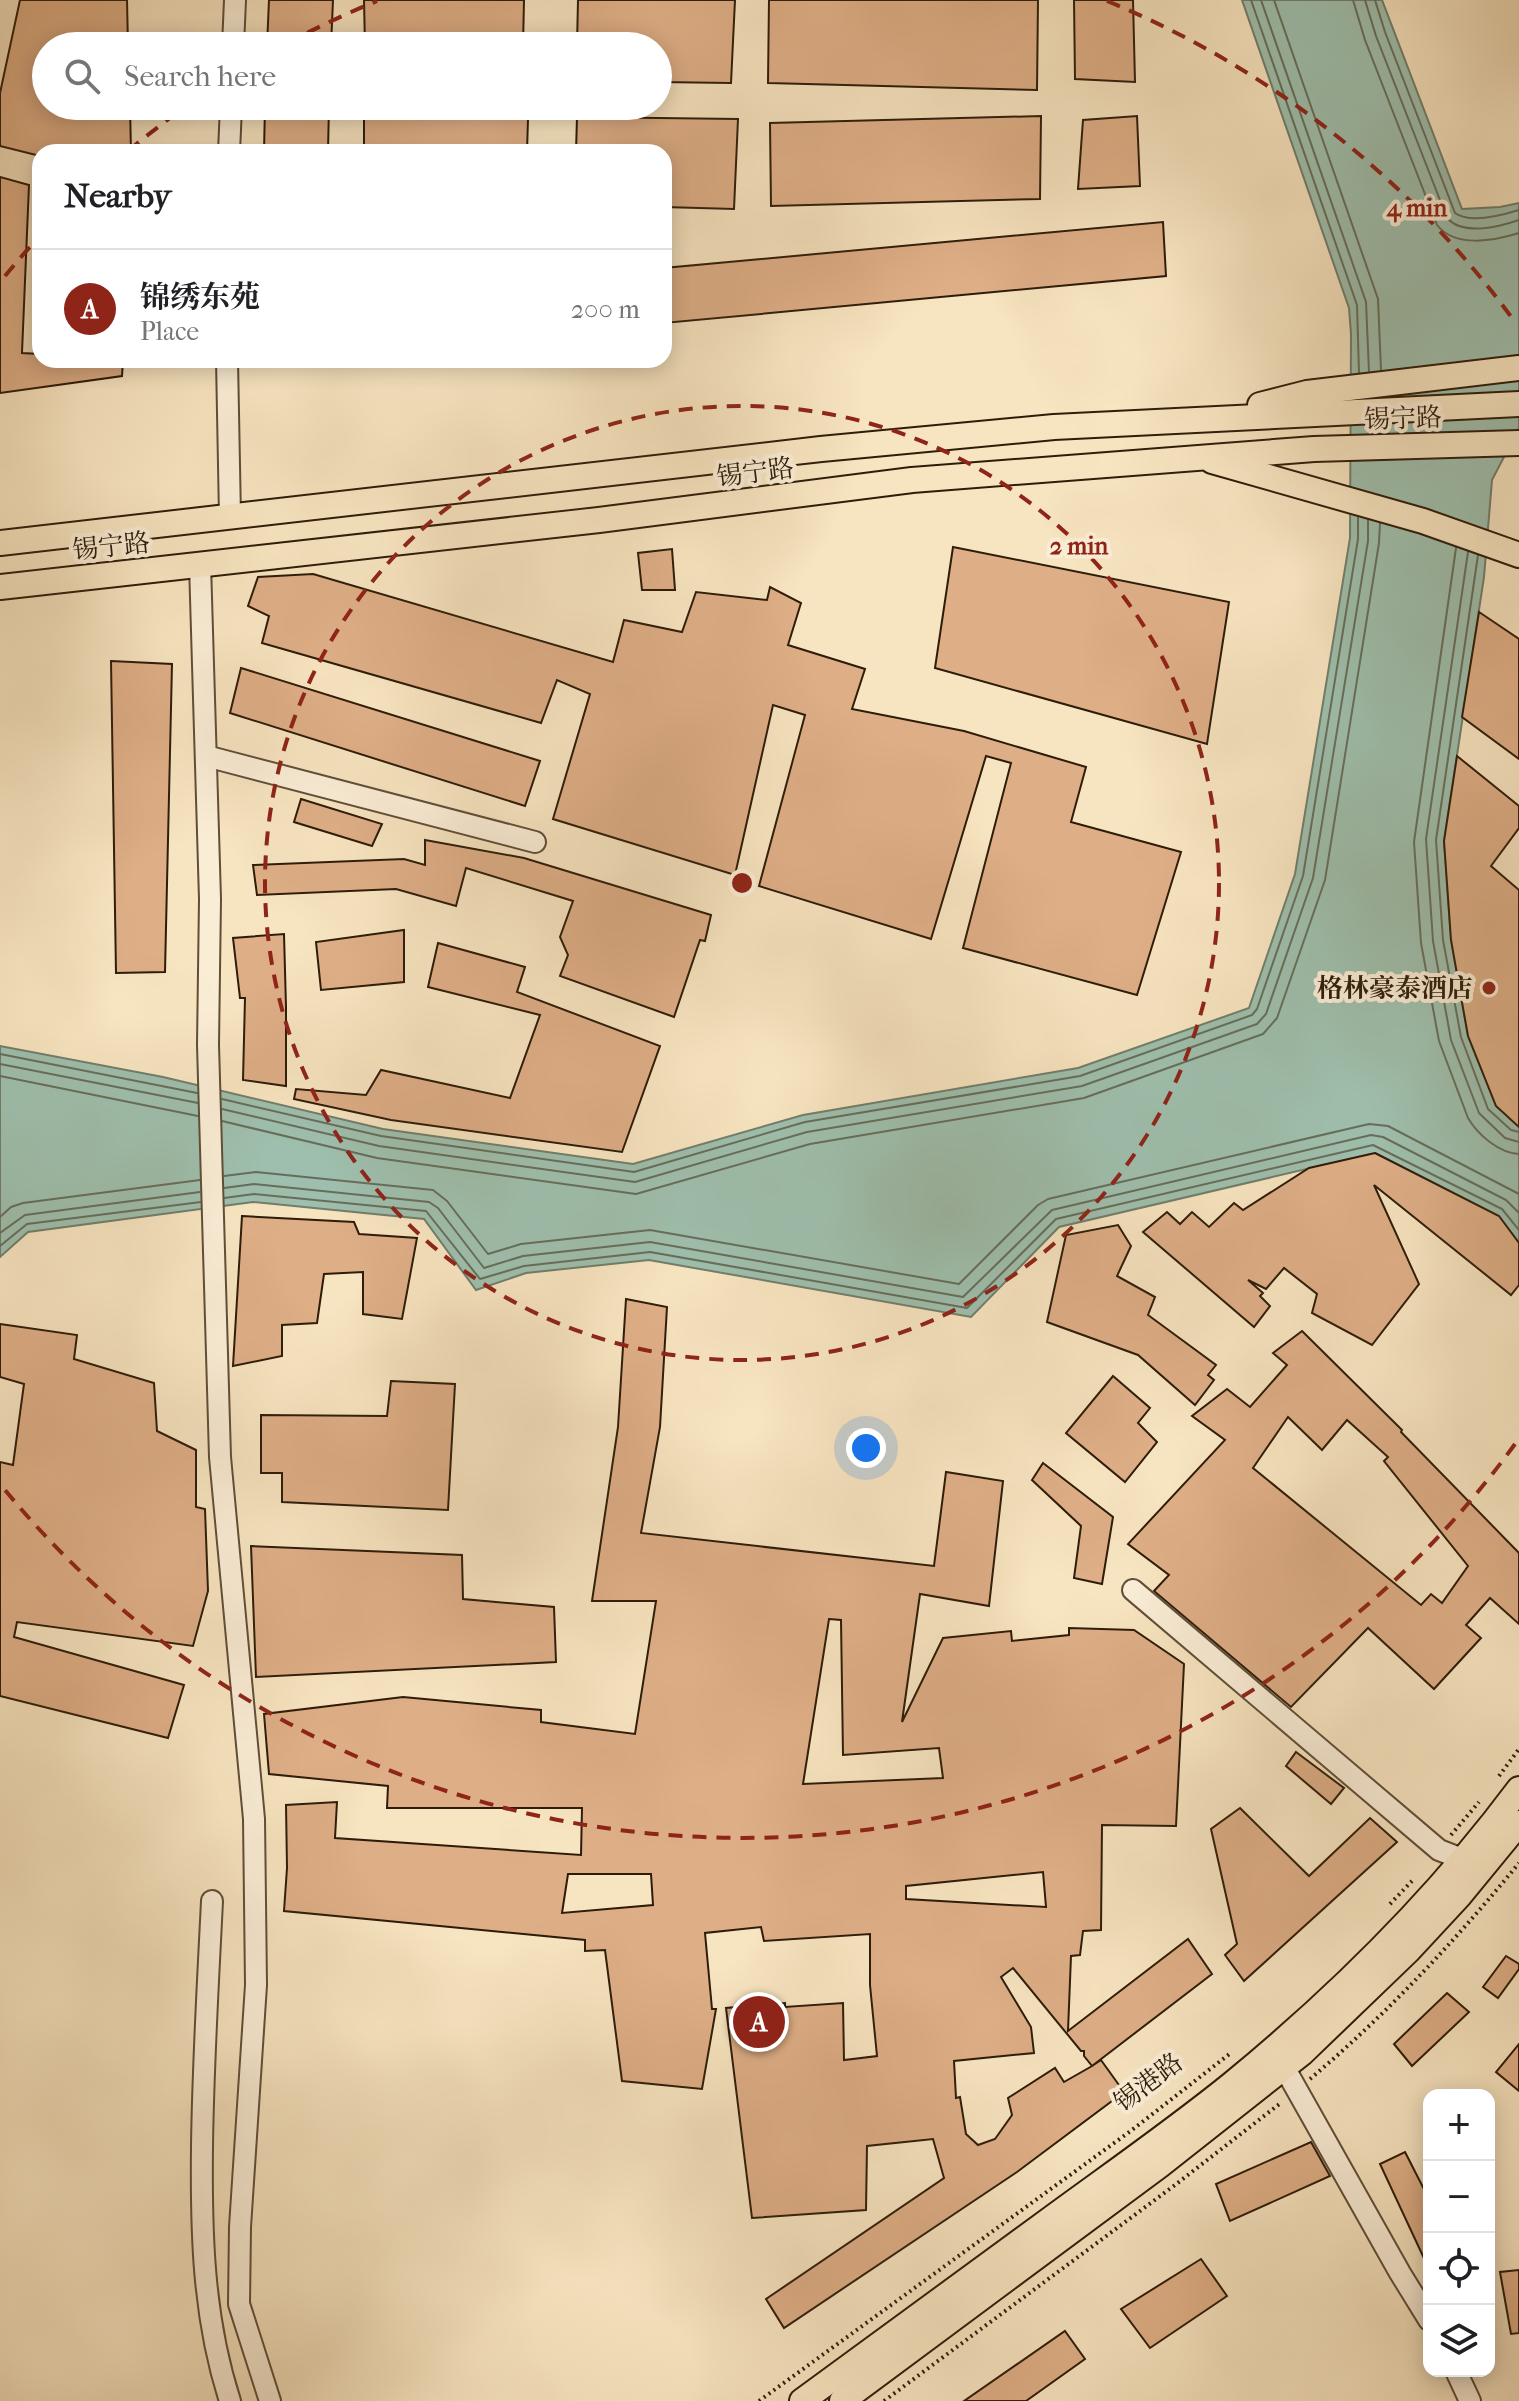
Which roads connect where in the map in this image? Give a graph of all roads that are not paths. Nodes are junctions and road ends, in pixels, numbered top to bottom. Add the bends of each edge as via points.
1 (235, 0) edge
2 (234, 32) edge
3 (230, 120) edge
4 (229, 144) edge
5 (227, 368) edge
6 (1519, 368) edge
7 (1311, 403) junction
8 (1519, 404) edge
9 (1519, 443) edge
10 (1199, 457) junction
11 (230, 517) junction
12 (0, 543) edge
13 (1519, 555) edge
14 (200, 564) junction
15 (0, 587) edge
16 (206, 756) junction
17 (535, 842) dead end
18 (1133, 1590) dead end
19 (1508, 1784) edge
20 (1519, 1823) edge
21 (1462, 1859) junction
22 (212, 1901) dead end
23 (1284, 2067) junction
24 (1423, 2310) edge
25 (1459, 2377) edge
26 (230, 2401) edge
27 (270, 2401) edge
28 (802, 2401) edge
29 (842, 2401) edge
30 (1470, 2401) edge

1 - 2 street
3 - 4 street
5 - 11 street
6 - 7 main road
7 - 8 main road, 锡宁路
7 - 11 main road, 锡宁路 via 1204,419 836,447
9 - 10 main road, 锡宁路
10 - 13 main road via 1423,521
10 - 14 main road, 锡宁路 via 912,480
11 - 12 main road, 锡宁路
14 - 15 main road, 锡宁路
14 - 16 street
16 - 17 street
16 - 27 street via 220,1457 254,1819 256,1985 239,2304
18 - 21 street via 1439,1850
19 - 21 main road, 锡港路
20 - 23 main road via 1408,1951
21 - 28 main road, 锡港路 via 1343,1986 1240,2077
22 - 26 street via 201,2237 216,2358
23 - 24 street
23 - 29 main road
25 - 30 street

